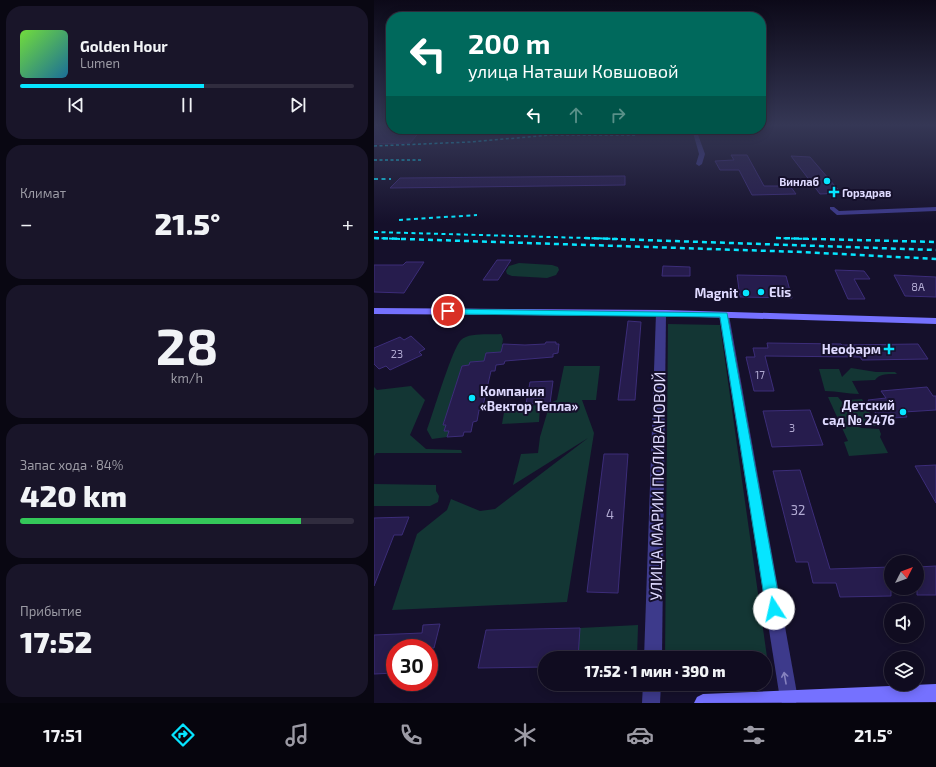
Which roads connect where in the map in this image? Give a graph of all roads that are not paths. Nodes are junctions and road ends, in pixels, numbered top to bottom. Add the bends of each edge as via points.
1 (701, 157) edge
2 (699, 164) dead end
3 (832, 208) dead end
4 (936, 209) edge
5 (374, 310) edge
6 (661, 313) junction
7 (724, 315) junction
8 (936, 322) edge
9 (653, 651) edge
10 (652, 691) edge
11 (936, 693) edge
12 (789, 699) junction
13 (651, 703) edge
14 (703, 703) edge
15 (710, 703) edge

1 - 2 street
3 - 4 street via 837,213
5 - 6 street
6 - 7 street
6 - 9 street, УЛИЦА МАРИИ ПОЛИВАНОВОЙ
7 - 8 street
12 -> 7 street
10 - 13 street
11 - 12 street
12 - 15 street
14 - 15 street

